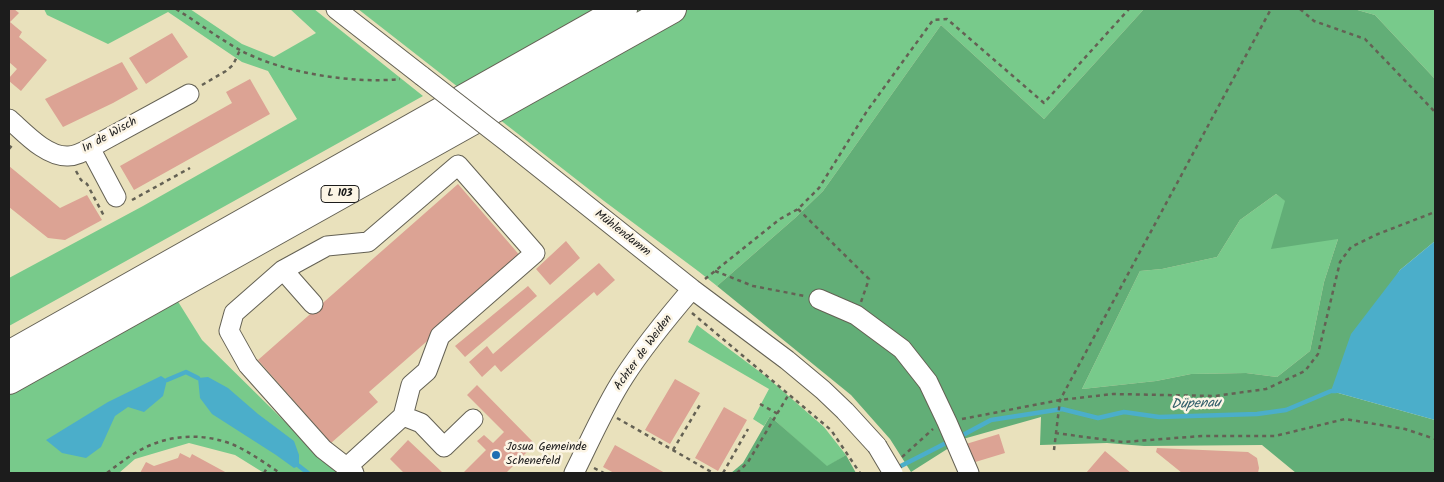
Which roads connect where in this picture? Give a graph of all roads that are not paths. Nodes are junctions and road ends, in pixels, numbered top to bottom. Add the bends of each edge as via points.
1 (336, 9) edge
2 (623, 9) edge
3 (672, 9) edge
4 (188, 94) road end
5 (9, 119) edge
6 (90, 148) junction
7 (116, 197) road end
8 (283, 270) junction
9 (692, 289) junction
10 (818, 299) road end
11 (313, 304) dead end
12 (9, 355) edge
13 (9, 380) edge
14 (403, 416) junction
15 (473, 419) dead end
16 (581, 469) edge
17 (350, 470) edge
18 (893, 473) edge
19 (969, 473) edge

1 - 9 street, Mühlendamm, bridge via 415,77 511,145
2 - 12 highway, L 103
3 - 13 highway, L 103
4 - 6 street, In de Wisch
5 - 6 street, In de Wisch via 46,150 57,155 68,156
6 - 7 street
8 - 11 street
8 - 14 street via 327,246 368,242 458,165 535,253 440,336 427,370 411,386
8 - 17 street via 234,313 229,331 248,365 323,449
9 - 16 street, Achter de Weiden via 623,378 604,412
9 - 18 street, Mühlendamm, bridge via 823,390 878,446
10 - 19 street via 856,315 902,349 928,382
14 - 15 street via 421,423 444,447
14 - 17 street

